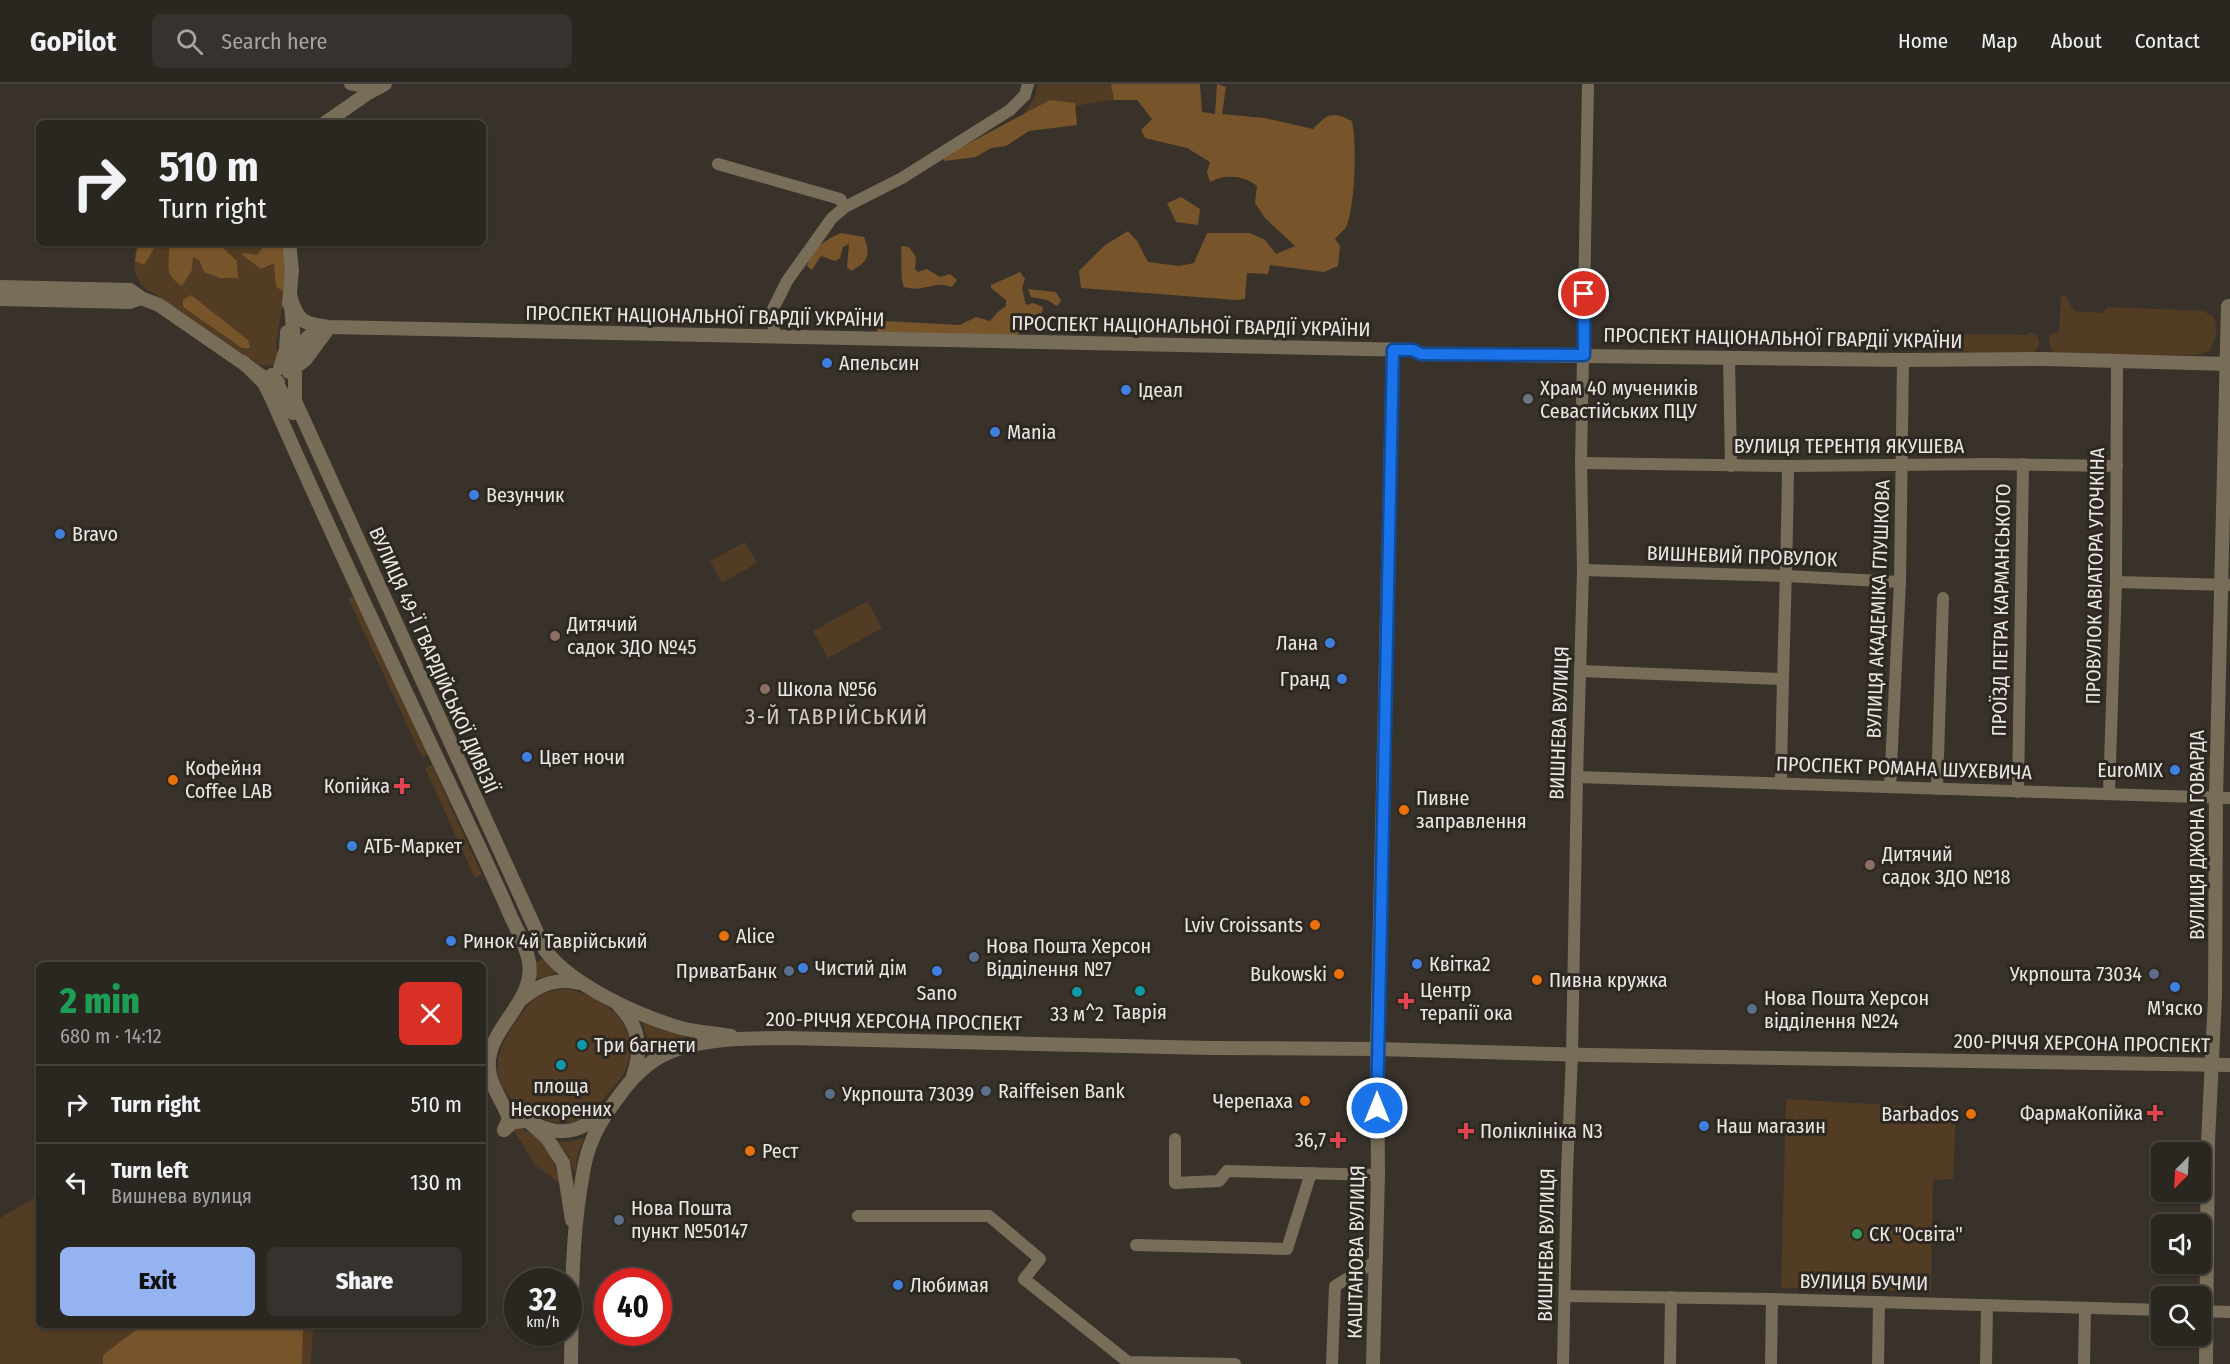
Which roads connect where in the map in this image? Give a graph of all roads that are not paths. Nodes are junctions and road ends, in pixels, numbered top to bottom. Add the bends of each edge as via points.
1 (350, 84) edge
2 (385, 84) edge
3 (1028, 84) edge
4 (1588, 84) edge
5 (368, 93) junction
6 (329, 120) edge
7 (718, 164) dead end
8 (845, 207) junction
9 (289, 246) edge
10 (0, 287) edge
11 (290, 295) junction
12 (141, 298) junction
13 (0, 299) edge
14 (2229, 306) edge
15 (330, 327) junction
16 (774, 337) junction
17 (1393, 350) junction
18 (1584, 355) junction
19 (1729, 358) junction
20 (1903, 360) junction
21 (2117, 360) junction
22 (243, 362) junction
23 (2228, 364) edge
24 (286, 372) junction
25 (271, 397) junction
26 (1581, 463) junction
27 (2023, 465) junction
28 (1731, 466) junction
29 (1788, 466) junction
30 (2117, 466) junction
31 (1902, 467) junction
32 (1583, 570) junction
33 (1786, 576) junction
34 (1900, 582) junction
35 (2116, 582) junction
36 (2225, 585) edge
37 (1942, 598) dead end
38 (1581, 671) junction
39 (397, 675) junction
40 (1782, 679) junction
41 (458, 760) junction
42 (1577, 777) junction
43 (1781, 783) junction
44 (1890, 787) junction
45 (1937, 789) junction
46 (2018, 792) junction
47 (2109, 793) junction
48 (2223, 797) edge
49 (482, 853) junction
50 (590, 986) junction
51 (609, 997) junction
52 (521, 1000) junction
53 (500, 1031) junction
54 (745, 1038) junction
55 (486, 1044) edge
56 (1377, 1049) junction
57 (1572, 1055) junction
58 (2212, 1065) junction
59 (2230, 1065) edge
60 (486, 1066) edge
61 (632, 1078) junction
62 (504, 1104) junction
63 (606, 1113) junction
64 (528, 1121) junction
65 (1175, 1138) dead end
66 (1311, 1173) junction
67 (1378, 1174) junction
68 (858, 1216) dead end
69 (574, 1231) junction
70 (1136, 1245) dead end
71 (1376, 1261) junction
72 (2205, 1286) edge
73 (1565, 1296) junction
74 (1671, 1298) junction
75 (1772, 1299) junction
76 (1879, 1302) junction
77 (1987, 1305) junction
78 (2085, 1308) junction
79 (2151, 1310) edge
80 (2211, 1311) edge
81 (2230, 1312) edge
82 (2205, 1346) edge
83 (571, 1364) edge
84 (1235, 1364) edge
85 (1332, 1364) edge
86 (1372, 1364) edge
87 (1563, 1364) edge
88 (1670, 1364) edge
89 (1771, 1364) edge
90 (1878, 1364) edge
91 (1986, 1364) edge
92 (2084, 1364) edge
93 (2206, 1364) edge

1 - 5 street via 365,87
2 - 5 street
3 - 8 street via 1025,95 1010,110 902,178
4 - 18 street, ВИШНЕВА ВУЛИЦЯ
5 - 6 street
7 - 8 street via 840,199
8 - 16 street via 824,228 787,281 774,309
9 - 11 street
10 - 12 street via 130,290
11 - 15 street, ПРОСПЕКТ НАЦІОНАЛЬНОЇ ГВАРДІЇ УКРАЇНИ via 300,318 312,326
11 - 24 street
11 - 24 street
12 - 13 street via 130,302
12 - 22 street via 159,305
14 - 23 street, ВУЛИЦЯ ДЖОНА ГОВАРДА
15 - 16 street, ПРОСПЕКТ НАЦІОНАЛЬНОЇ ГВАРДІЇ УКРАЇНИ
15 - 24 street via 309,337
16 - 17 street, ПРОСПЕКТ НАЦІОНАЛЬНОЇ ГВАРДІЇ УКРАЇНИ
17 - 18 street, ПРОСПЕКТ НАЦІОНАЛЬНОЇ ГВАРДІЇ УКРАЇНИ via 1421,354
17 - 56 street, КАШТАНОВА ВУЛИЦЯ
18 - 19 street, ПРОСПЕКТ НАЦІОНАЛЬНОЇ ГВАРДІЇ УКРАЇНИ
18 - 26 street, ВИШНЕВА ВУЛИЦЯ
19 - 20 street, ПРОСПЕКТ НАЦІОНАЛЬНОЇ ГВАРДІЇ УКРАЇНИ
19 - 28 street
20 - 21 street, ПРОСПЕКТ НАЦІОНАЛЬНОЇ ГВАРДІЇ УКРАЇНИ
20 - 31 street, ВУЛИЦЯ АКАДЕМІКА ГЛУШКОВА
21 - 23 street, ПРОСПЕКТ НАЦІОНАЛЬНОЇ ГВАРДІЇ УКРАЇНИ
21 - 30 street, ПРОВУЛОК АВІАТОРА УТОЧКІНА
22 - 24 street
22 - 25 street via 264,383
23 - 36 street, ВУЛИЦЯ ДЖОНА ГОВАРДА
24 - 25 street
24 - 41 street, ВУЛИЦЯ 49-Ї ГВАРДІЙСЬКОЇ ДИВІЗІЇ via 320,469 333,482
25 - 39 street, ВУЛИЦЯ 49-Ї ГВАРДІЙСЬКОЇ ДИВІЗІЇ
26 - 28 street, ВУЛИЦЯ ТЕРЕНТІЯ ЯКУШЕВА
26 - 32 street, ВИШНЕВА ВУЛИЦЯ
27 - 30 street, ВУЛИЦЯ ТЕРЕНТІЯ ЯКУШЕВА
27 - 31 street, ВУЛИЦЯ ТЕРЕНТІЯ ЯКУШЕВА
27 - 46 street, ПРОЇЗД ПЕТРА КАРМАНСЬКОГО
28 - 29 street, ВУЛИЦЯ ТЕРЕНТІЯ ЯКУШЕВА
29 - 31 street, ВУЛИЦЯ ТЕРЕНТІЯ ЯКУШЕВА
29 - 33 street
30 - 35 street, ПРОВУЛОК АВІАТОРА УТОЧКІНА
31 - 34 street, ВУЛИЦЯ АКАДЕМІКА ГЛУШКОВА
32 - 33 street, ВИШНЕВИЙ ПРОВУЛОК
32 - 38 street, ВИШНЕВА ВУЛИЦЯ
33 - 34 street, ВИШНЕВИЙ ПРОВУЛОК
33 - 40 street
34 - 44 street, ВУЛИЦЯ АКАДЕМІКА ГЛУШКОВА
35 - 36 street
35 - 47 street, ПРОВУЛОК АВІАТОРА УТОЧКІНА
36 - 48 street, ВУЛИЦЯ ДЖОНА ГОВАРДА
37 - 45 street
38 - 40 street
38 - 42 street, ВИШНЕВА ВУЛИЦЯ
39 - 41 street via 416,688 445,752
39 - 49 street, ВУЛИЦЯ 49-Ї ГВАРДІЙСЬКОЇ ДИВІЗІЇ
40 - 43 street
41 - 49 street via 455,773 486,842
41 - 50 street, ВУЛИЦЯ 49-Ї ГВАРДІЙСЬКОЇ ДИВІЗІЇ via 545,950 566,972
42 - 43 street, ПРОСПЕКТ РОМАНА ШУХЕВИЧА
42 - 57 street, ВИШНЕВА ВУЛИЦЯ
43 - 44 street, ПРОСПЕКТ РОМАНА ШУХЕВИЧА
44 - 45 street, ПРОСПЕКТ РОМАНА ШУХЕВИЧА
45 - 46 street, ПРОСПЕКТ РОМАНА ШУХЕВИЧА
46 - 47 street, ПРОСПЕКТ РОМАНА ШУХЕВИЧА
47 - 48 street, ПРОСПЕКТ РОМАНА ШУХЕВИЧА
48 - 58 street, ВУЛИЦЯ ДЖОНА ГОВАРДА
49 - 52 street, ВУЛИЦЯ 49-Ї ГВАРДІЙСЬКОЇ ДИВІЗІЇ via 528,957 530,977
50 - 51 street
50 - 52 street via 570,981 552,983
51 - 54 street via 643,1015 683,1028
51 - 61 street via 625,1011 635,1028 639,1045
52 - 53 street
53 - 55 street
53 - 60 street
54 - 56 street, 200-РІЧЧЯ ХЕРСОНА ПРОСПЕКТ
54 - 61 street via 678,1049
56 - 57 street, 200-РІЧЧЯ ХЕРСОНА ПРОСПЕКТ
56 - 67 street, КАШТАНОВА ВУЛИЦЯ
57 - 58 street, 200-РІЧЧЯ ХЕРСОНА ПРОСПЕКТ
57 - 73 street, ВИШНЕВА ВУЛИЦЯ
58 - 59 street, 200-РІЧЧЯ ХЕРСОНА ПРОСПЕКТ
58 - 72 street, ВУЛИЦЯ ДЖОНА ГОВАРДА
60 - 62 street
61 - 63 street
62 - 64 street
62 - 64 street via 509,1119 504,1130 513,1122
63 - 64 street via 584,1127 565,1132 548,1131
63 - 69 street via 584,1163
64 - 69 street via 547,1138 563,1162
65 - 66 street via 1175,1183 1219,1181 1227,1171
66 - 67 street
66 - 70 street via 1287,1249
67 - 71 street, КАШТАНОВА ВУЛИЦЯ
68 - 84 street via 989,1215 1040,1259 1024,1279 1128,1362
69 - 83 street
71 - 85 street via 1335,1286
71 - 86 street, КАШТАНОВА ВУЛИЦЯ
73 - 74 street, ВУЛИЦЯ БУЧМИ
73 - 87 street, ВИШНЕВА ВУЛИЦЯ
74 - 75 street, ВУЛИЦЯ БУЧМИ
74 - 88 street
75 - 76 street, ВУЛИЦЯ БУЧМИ
75 - 89 street
76 - 77 street, ВУЛИЦЯ БУЧМИ
76 - 90 street
77 - 78 street, ВУЛИЦЯ БУЧМИ
77 - 91 street
78 - 79 street, ВУЛИЦЯ БУЧМИ
78 - 92 street
80 - 81 street
82 - 93 street, ВУЛИЦЯ ДЖОНА ГОВАРДА

